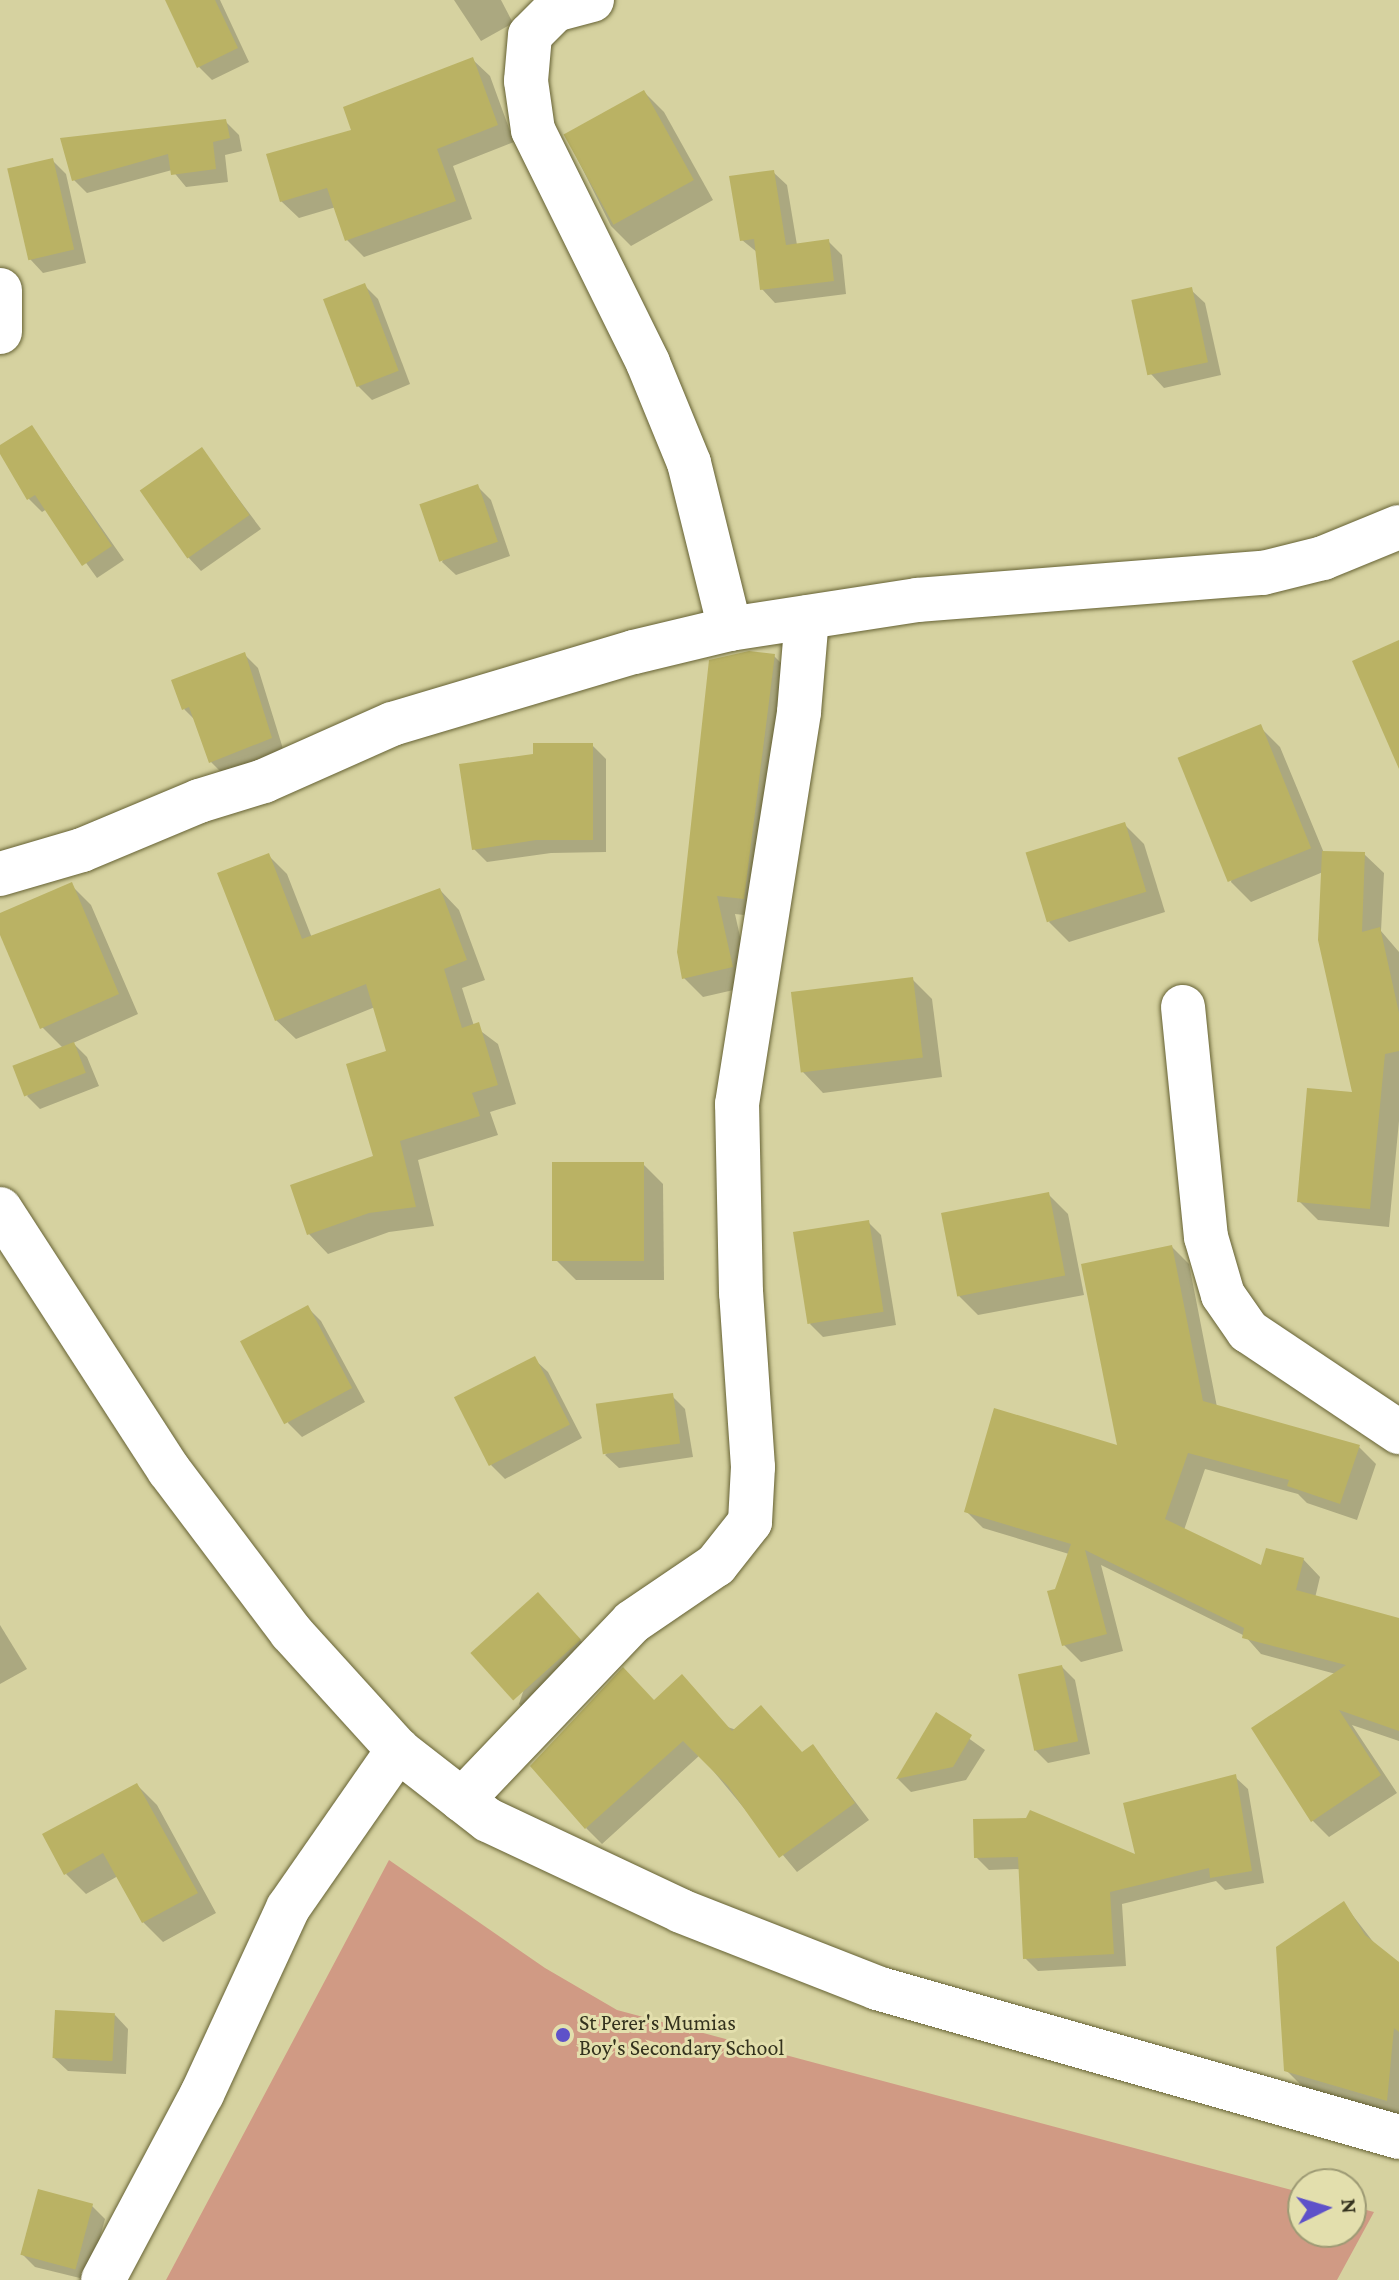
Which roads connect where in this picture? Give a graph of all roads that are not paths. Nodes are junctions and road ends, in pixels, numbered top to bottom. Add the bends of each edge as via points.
1 (592, 0) edge
2 (0, 290) edge
3 (0, 332) edge
4 (1399, 527) edge
5 (807, 617) junction
6 (730, 629) junction
7 (0, 874) edge
8 (1183, 1007) dead end
9 (0, 1209) edge
10 (1399, 1432) edge
11 (398, 1750) junction
12 (462, 1800) junction
13 (1399, 2137) edge
14 (103, 2280) edge

1 - 6 street via 555,10 530,35 526,81 533,130 648,363 689,463
2 - 3 street
4 - 5 street via 1323,558 1263,573 917,600
5 - 6 street
5 - 12 street via 799,712 737,1104 741,1293 753,1467 750,1522 716,1565 632,1622
6 - 7 street via 457,701 82,850
8 - 10 street via 1202,1208 1223,1295 1248,1331
9 - 11 street via 169,1470 291,1632
11 - 12 street
11 - 14 street via 288,1908 202,2094
12 - 13 street via 488,1820 681,1911 877,1988

